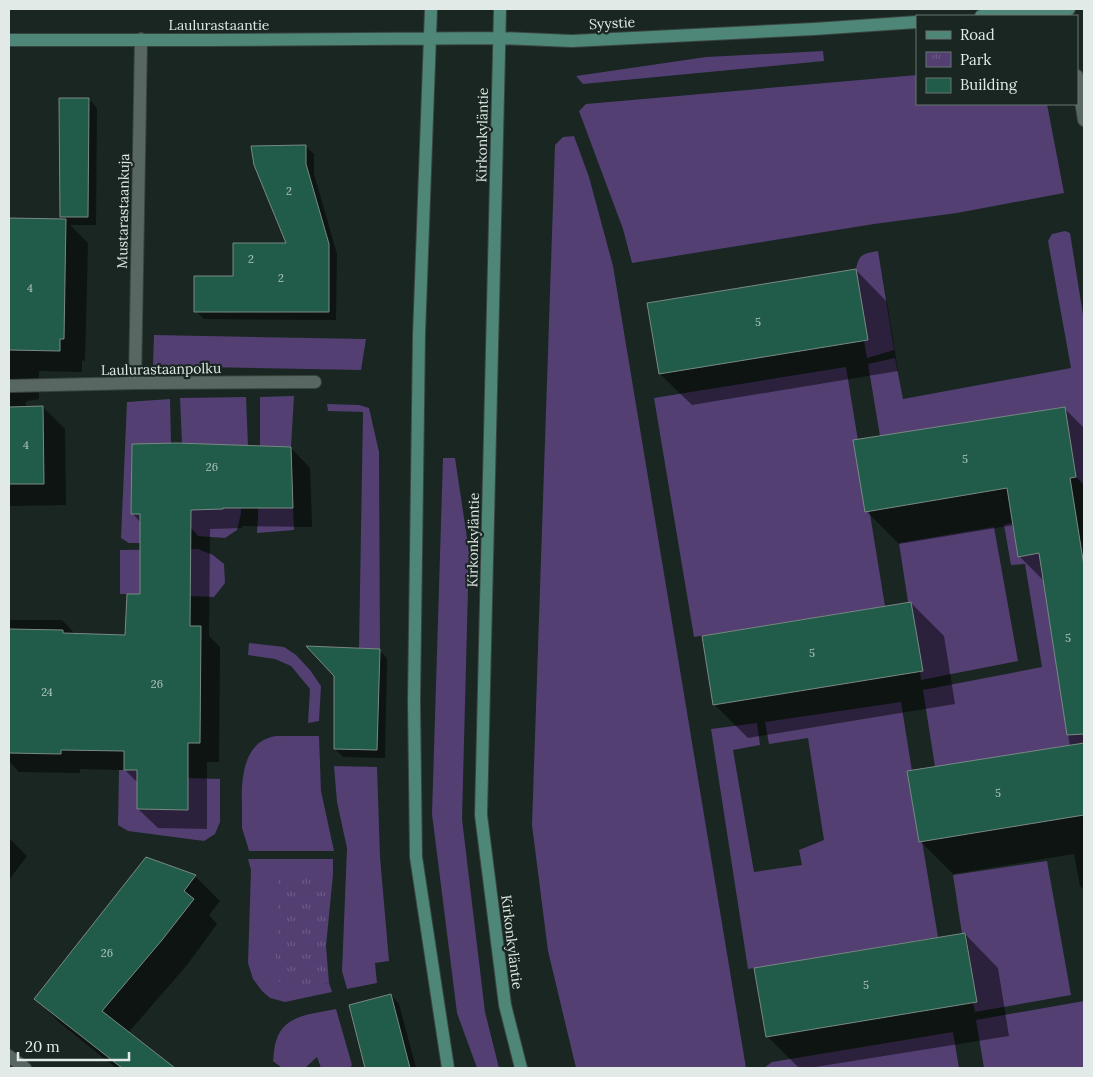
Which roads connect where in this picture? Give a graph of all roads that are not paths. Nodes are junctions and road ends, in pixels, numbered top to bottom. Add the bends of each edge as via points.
1 (431, 9) edge
2 (500, 9) edge
3 (1069, 9) edge
4 (994, 15) edge
5 (916, 22) edge
6 (499, 38) junction
7 (141, 39) junction
8 (429, 39) junction
9 (9, 40) edge
10 (1078, 82) edge
11 (1084, 120) edge
12 (314, 382) dead end
13 (135, 383) junction
14 (9, 386) edge
15 (9, 1056) edge
16 (24, 1068) edge
17 (448, 1068) edge
18 (521, 1068) edge

1 - 8 main road
2 - 6 main road, Kirkonkyläntie
3 - 4 main road
5 - 6 main road, Syystie via 572,41
6 - 8 main road, Syystie
6 - 18 main road, Kirkonkyläntie via 481,815 505,1005
7 - 8 main road, Laulurastaantie
7 - 9 main road, Laulurastaantie
7 - 13 street, Mustarastaankuja
8 - 17 main road via 419,335 414,701 416,857
10 - 11 street
12 - 13 street, Laulurastaanpolku
13 - 14 street, Laulurastaanpolku
15 - 16 street

